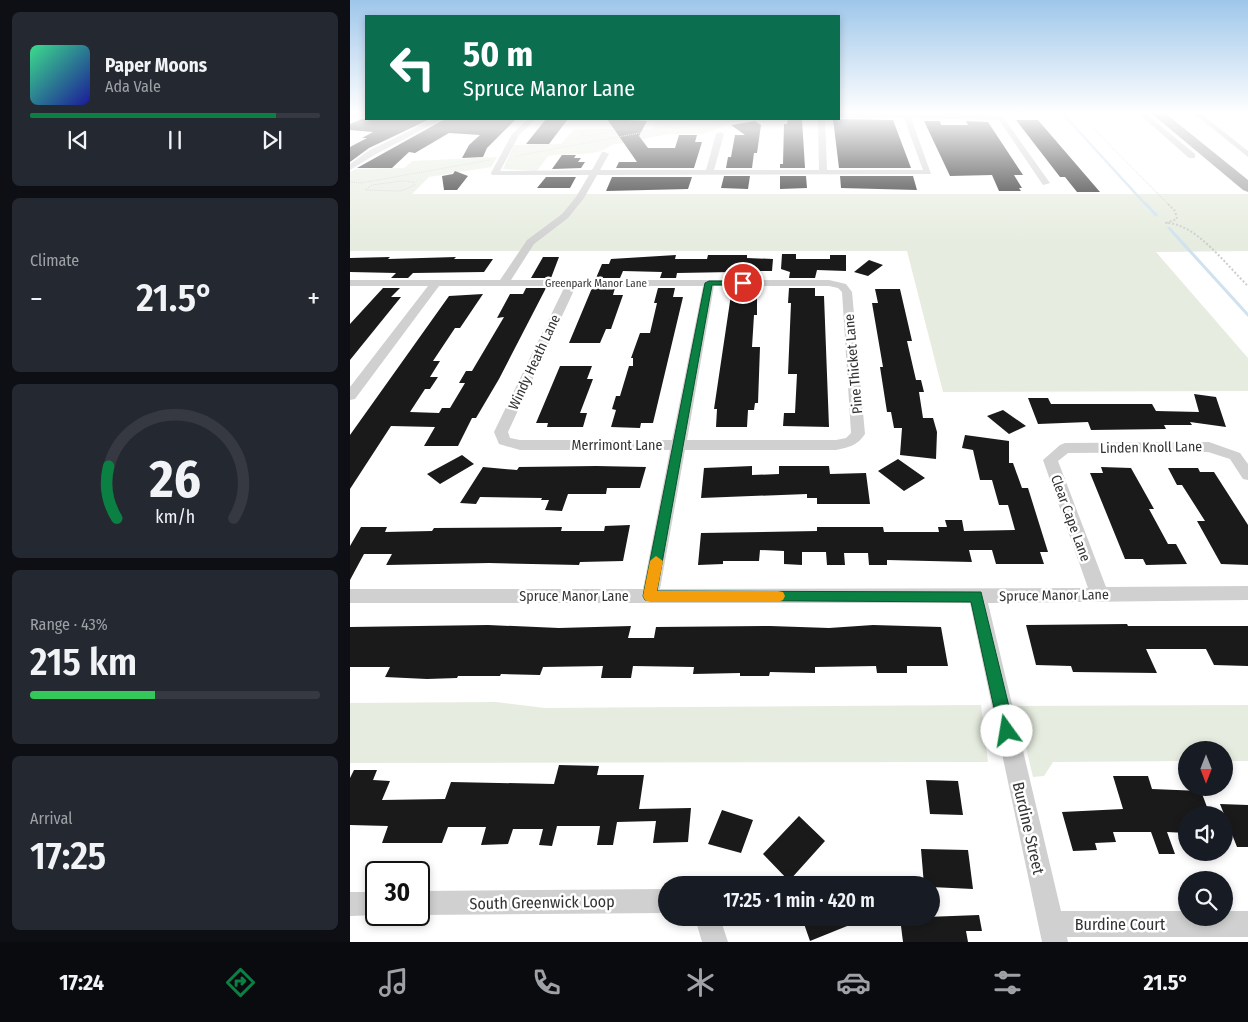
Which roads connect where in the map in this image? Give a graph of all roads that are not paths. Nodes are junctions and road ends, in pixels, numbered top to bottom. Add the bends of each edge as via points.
1 (366, 157) edge
2 (504, 157) edge
3 (603, 157) edge
4 (714, 157) edge
5 (822, 157) edge
6 (922, 157) edge
7 (1028, 157) edge
8 (1210, 157) edge
9 (1229, 157) edge
10 (350, 168) edge
11 (823, 172) junction
12 (1248, 172) edge
13 (595, 173) junction
14 (709, 173) junction
15 (1046, 183) dead end
16 (1248, 188) edge
17 (350, 283) edge
18 (436, 283) junction
19 (572, 283) junction
20 (709, 283) junction
21 (503, 284) junction
22 (842, 286) joint
23 (350, 396) edge
24 (504, 441) joint
25 (851, 442) joint
26 (678, 446) junction
27 (1065, 448) joint
28 (1248, 475) edge
29 (1248, 593) edge
30 (1100, 595) junction
31 (350, 596) edge
32 (650, 596) junction
33 (977, 596) junction
34 (658, 901) edge
35 (430, 903) edge
36 (350, 904) edge
37 (365, 904) edge
38 (1248, 924) edge
39 (710, 926) edge
40 (1053, 933) edge
41 (715, 942) edge

1 - 10 street
2 - 13 street via 495,173
3 - 13 street
4 - 14 street
5 - 11 street
6 - 11 street via 928,172
7 - 15 street
8 - 16 highway
9 - 12 highway
11 - 14 street
13 - 14 street
13 - 21 street via 565,216 530,242
17 - 18 street, Greenpark Manor Lane
18 - 21 street, Greenpark Manor Lane
18 - 23 street
19 - 20 street, Greenpark Manor Lane
19 - 21 street, Greenpark Manor Lane
19 - 24 street, Windy Heath Lane via 501,432
20 - 22 street, Greenpark Manor Lane via 829,283
20 - 26 street
22 - 25 street, Pine Thicket Lane via 847,292 858,434
24 - 26 street, Merrimont Lane via 520,445
25 - 26 street, Merrimont Lane via 836,445
26 - 32 street
27 - 28 street, Linden Knoll Lane via 1209,447 1235,456
27 - 30 street, Clear Cape Lane via 1050,460
29 - 30 street, Spruce Manor Lane
30 - 33 street, Spruce Manor Lane
31 - 32 street, Spruce Manor Lane
32 - 33 street, Spruce Manor Lane
33 - 40 street, Burdine Street
34 - 35 street, South Greenwick Loop
36 - 37 street
38 - 40 street, Burdine Court
39 - 41 street

